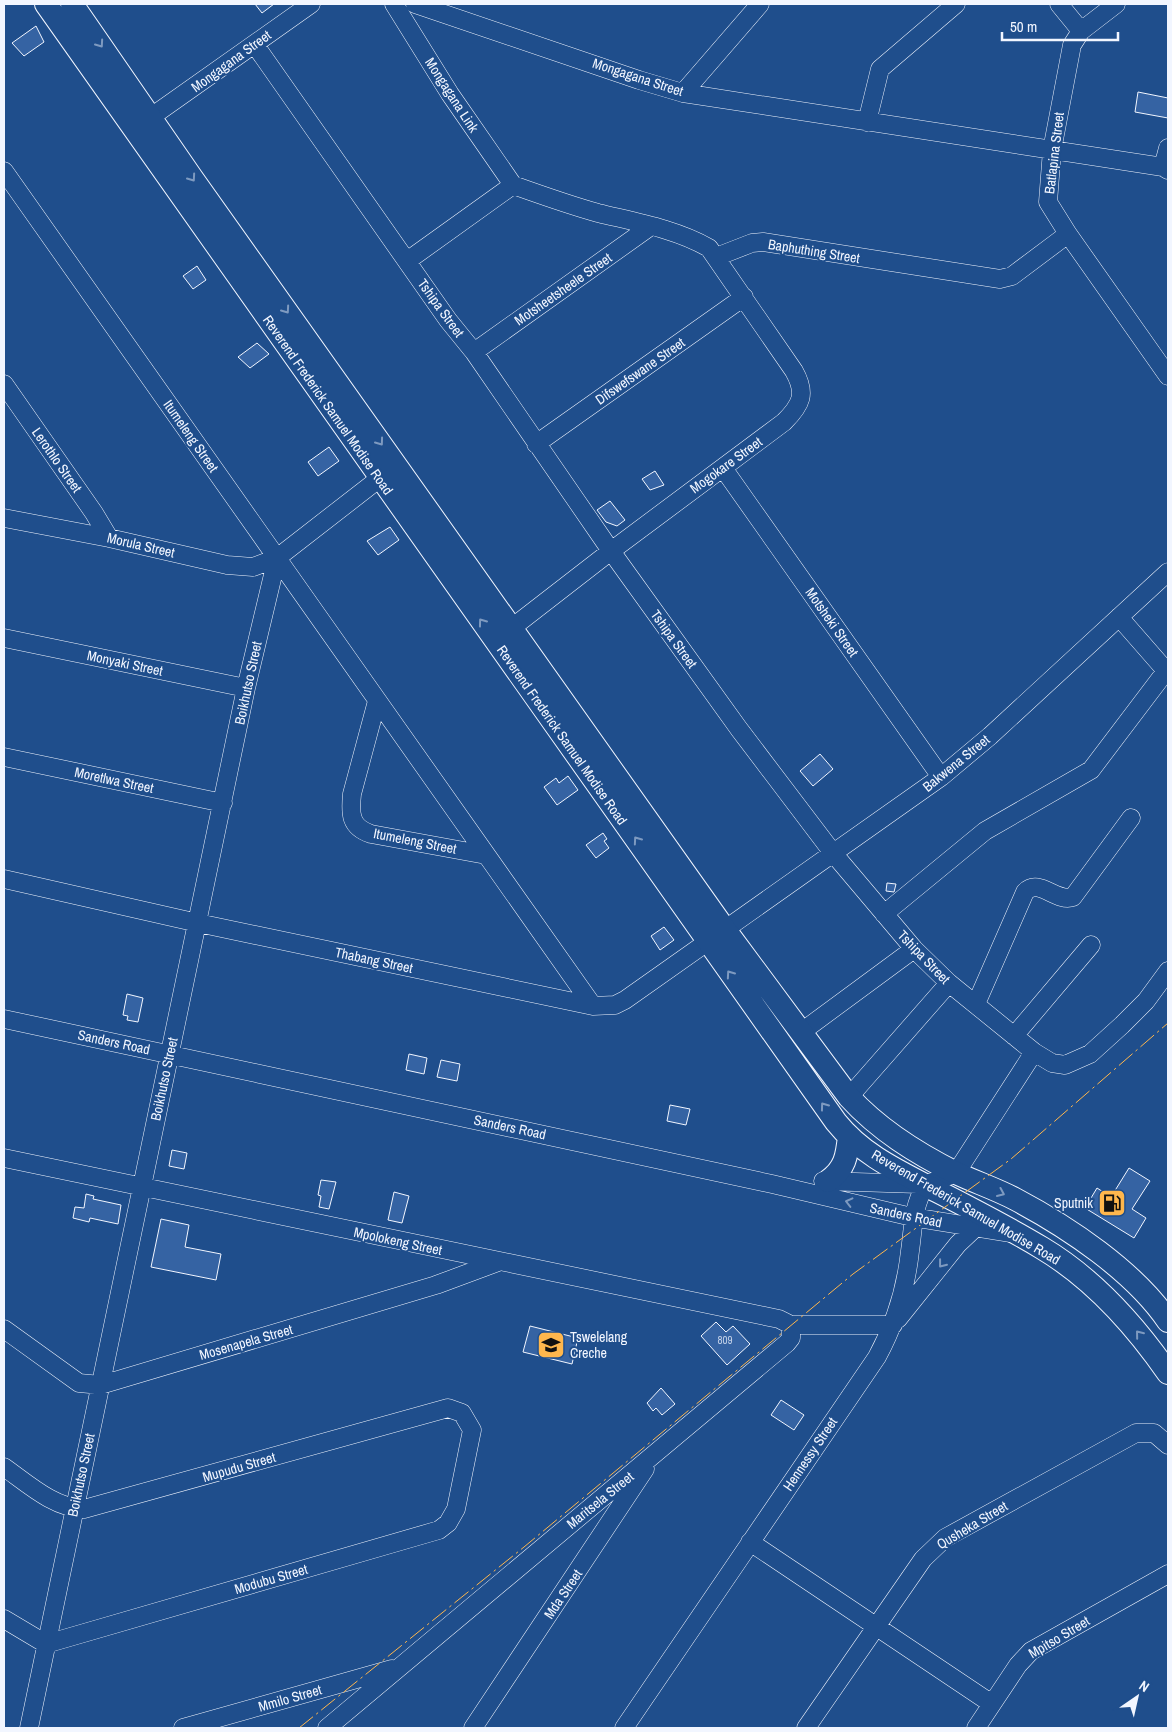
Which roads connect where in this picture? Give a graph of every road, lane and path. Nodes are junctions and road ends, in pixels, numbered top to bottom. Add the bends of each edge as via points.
1 (46, 4) edge
2 (72, 4) edge
3 (311, 4) edge
4 (394, 4) edge
5 (415, 4) edge
6 (760, 4) edge
7 (956, 4) edge
8 (1059, 4) edge
9 (1116, 4) edge
10 (1081, 31) junction
11 (255, 45) junction
12 (684, 93) junction
13 (151, 117) junction
14 (867, 122) junction
15 (1168, 148) edge
16 (1052, 150) junction
17 (1166, 168) edge
18 (4, 171) edge
19 (513, 185) junction
20 (651, 226) junction
21 (1068, 234) junction
22 (716, 257) junction
23 (408, 261) junction
24 (744, 297) junction
25 (474, 352) junction
26 (1168, 376) edge
27 (4, 384) edge
28 (536, 444) junction
29 (723, 468) junction
30 (380, 478) junction
31 (4, 518) edge
32 (109, 538) junction
33 (611, 551) junction
34 (277, 558) junction
35 (1168, 572) edge
36 (1119, 617) junction
37 (513, 628) junction
38 (4, 638) edge
39 (1167, 672) edge
40 (246, 688) junction
41 (377, 702) junction
42 (4, 757) edge
43 (941, 777) junction
44 (223, 804) junction
45 (1131, 818) dead end
46 (833, 853) junction
47 (486, 854) junction
48 (4, 879) edge
49 (884, 914) junction
50 (198, 923) junction
51 (717, 937) junction
52 (1091, 945) dead end
53 (914, 949) junction
54 (1168, 971) edge
55 (948, 983) junction
56 (976, 1004) junction
57 (593, 1006) junction
58 (4, 1019) edge
59 (800, 1033) junction
60 (1014, 1036) junction
61 (1034, 1052) junction
62 (169, 1054) junction
63 (849, 1097) junction
64 (848, 1136) junction
65 (4, 1158) edge
66 (956, 1173) junction
67 (828, 1181) junction
68 (772, 1184) junction
69 (925, 1185) junction
70 (142, 1187) junction
71 (912, 1218) junction
72 (975, 1228) junction
73 (1017, 1234) junction
74 (498, 1262) junction
75 (1167, 1318) edge
76 (791, 1325) junction
77 (893, 1325) junction
78 (4, 1329) edge
79 (1168, 1372) edge
80 (101, 1385) junction
81 (472, 1430) joint
82 (1168, 1445) edge
83 (651, 1459) junction
84 (4, 1467) edge
85 (74, 1509) junction
86 (750, 1542) junction
87 (1168, 1574) edge
88 (4, 1619) edge
89 (875, 1626) junction
90 (46, 1644) junction
91 (397, 1668) junction
92 (992, 1704) junction
93 (29, 1728) edge
94 (183, 1728) edge
95 (327, 1728) edge
96 (472, 1728) edge
97 (624, 1728) edge
98 (806, 1728) edge
99 (976, 1728) edge

1 - 30 main road, Reverend Frederick Samuel Modise Road
2 -> 13 main road, Reverend Frederick Samuel Modise Road
3 - 11 street, Mongagana Street
4 - 19 street, Mongagana Link via 450,94
5 - 12 street, Mongagana Street
6 - 12 street
7 - 14 street via 880,69
8 - 10 street
9 - 10 street, Batlapina Street
10 - 16 street, Batlapina Street via 1070,51
11 - 13 street, Mongagana Street
11 - 23 street, Tshipa Street
12 - 14 street, Mongagana Street
13 -> 37 main road, Reverend Frederick Samuel Modise Road
14 - 16 street, Mongagana Street
15 - 17 street
16 - 17 street, Mongagana Street
16 - 21 street, Batlapina Street via 1048,202
18 - 34 street, Itumeleng Street
19 - 20 street
19 - 23 street
20 - 22 street via 698,242
20 - 25 street, Motsheetsheele Street
21 - 22 street, Baphuthing Street via 1012,276 1000,279 763,242
21 - 26 street, Batlapina Street
22 - 24 street, Mogokare Street
23 - 25 street, Tshipa Street
24 - 28 street, Difswefswane Street
24 - 29 street, Mogokare Street via 800,382 800,404 784,422
25 - 28 street, Tshipa Street
27 - 32 street, Lerothlo Street
28 - 33 street, Tshipa Street
29 - 33 street, Mogokare Street
29 - 43 street, Motsheki Street
30 - 34 street
51 -> 30 main road, Reverend Frederick Samuel Modise Road
31 - 32 street, Morula Street
32 - 34 street, Morula Street via 245,568
33 - 37 street, Mogokare Street
33 - 46 street, Tshipa Street
34 - 40 street, Boikhutso Street
34 - 41 street, Itumeleng Street
35 - 36 street, Bakwena Street
36 - 39 street
36 - 43 street, Bakwena Street
37 - 51 main road, Reverend Frederick Samuel Modise Road
38 - 40 street, Monyaki Street
39 - 49 street via 1091,770 985,831
40 - 44 street, Boikhutso Street
41 - 47 street, Itumeleng Street
41 - 47 street, Itumeleng Street via 352,794 352,822 371,834
42 - 44 street, Moretlwa Street
43 - 46 street, Bakwena Street
44 - 50 street, Boikhutso Street
45 - 56 street via 1073,897 1063,898 1034,886 1025,892
46 - 49 street, Tshipa Street
46 - 51 street, Bakwena Street
47 - 57 street, Itumeleng Street
48 - 50 street, Thabang Street
49 - 53 street, Tshipa Street
50 - 57 street, Thabang Street
50 - 62 street, Boikhutso Street
51 - 57 street, Thabang Street via 625,1000 615,1005
51 - 59 main road, Reverend Frederick Samuel Modise Road
64 -> 51 main road, Reverend Frederick Samuel Modise Road via 809,1087
52 - 60 street
53 - 55 street, Tshipa Street
53 - 59 street
54 - 61 street, Tshipa Street via 1146,1001 1090,1054 1072,1064 1059,1065
55 - 56 street, Tshipa Street
55 - 63 street
56 - 60 street, Tshipa Street
58 - 62 street, Sanders Road
59 - 63 main road, Reverend Frederick Samuel Modise Road
60 - 61 street, Tshipa Street
61 - 66 street
62 - 68 street, Sanders Road
62 - 70 street, Boikhutso Street
63 - 66 main road, Reverend Frederick Samuel Modise Road via 889,1134
64 - 67 main road via 844,1164
64 - 69 main road, Reverend Frederick Samuel Modise Road via 884,1164
65 - 70 street, Mpolokeng Street
66 - 69 street
66 -> 75 main road, Reverend Frederick Samuel Modise Road via 1015,1199 1084,1241 1118,1269
67 - 68 street
67 - 69 street
71 -> 68 street, Sanders Road
69 - 71 street, Hennessy Street
69 - 73 main road, Reverend Frederick Samuel Modise Road
70 - 74 street, Mpolokeng Street
70 - 80 street, Boikhutso Street
71 - 72 street, Sanders Road
71 - 77 street, Hennessy Street via 910,1251
72 - 73 street, Sanders Road
72 -> 77 street via 958,1244
79 -> 73 main road, Reverend Frederick Samuel Modise Road via 1126,1317 1105,1297 1063,1261
74 - 76 street, Mpolokeng Street via 770,1317
74 - 80 street, Mosenapela Street via 427,1288
76 - 77 street
76 - 83 street, Maritsela Street via 791,1338 787,1343
77 - 86 street, Hennessy Street via 877,1357
78 - 80 street, Mosenapela Street via 79,1383
80 - 85 street, Boikhutso Street
81 - 85 street, Mupudu Street via 462,1413 448,1408 94,1508
81 - 90 street, Modubu Street via 456,1510 448,1524 439,1530
82 - 89 street, Qusheka Street via 1154,1433 1136,1433 945,1538 923,1559
83 - 91 street, Maritsela Street
83 - 96 street, Mda Street
84 - 85 street, Mupudu Street via 50,1499
85 - 90 street, Boikhutso Street
86 - 89 street
86 - 97 street, Hennessy Street
87 - 92 street, Mpitso Street via 1031,1651
88 - 90 street
89 - 92 street
89 - 98 street, Qusheka Street
90 - 93 street, Boikhutso Street
91 - 94 street, Mmilo Street
91 - 95 street, Maritsela Street
92 - 99 street, Mpitso Street

